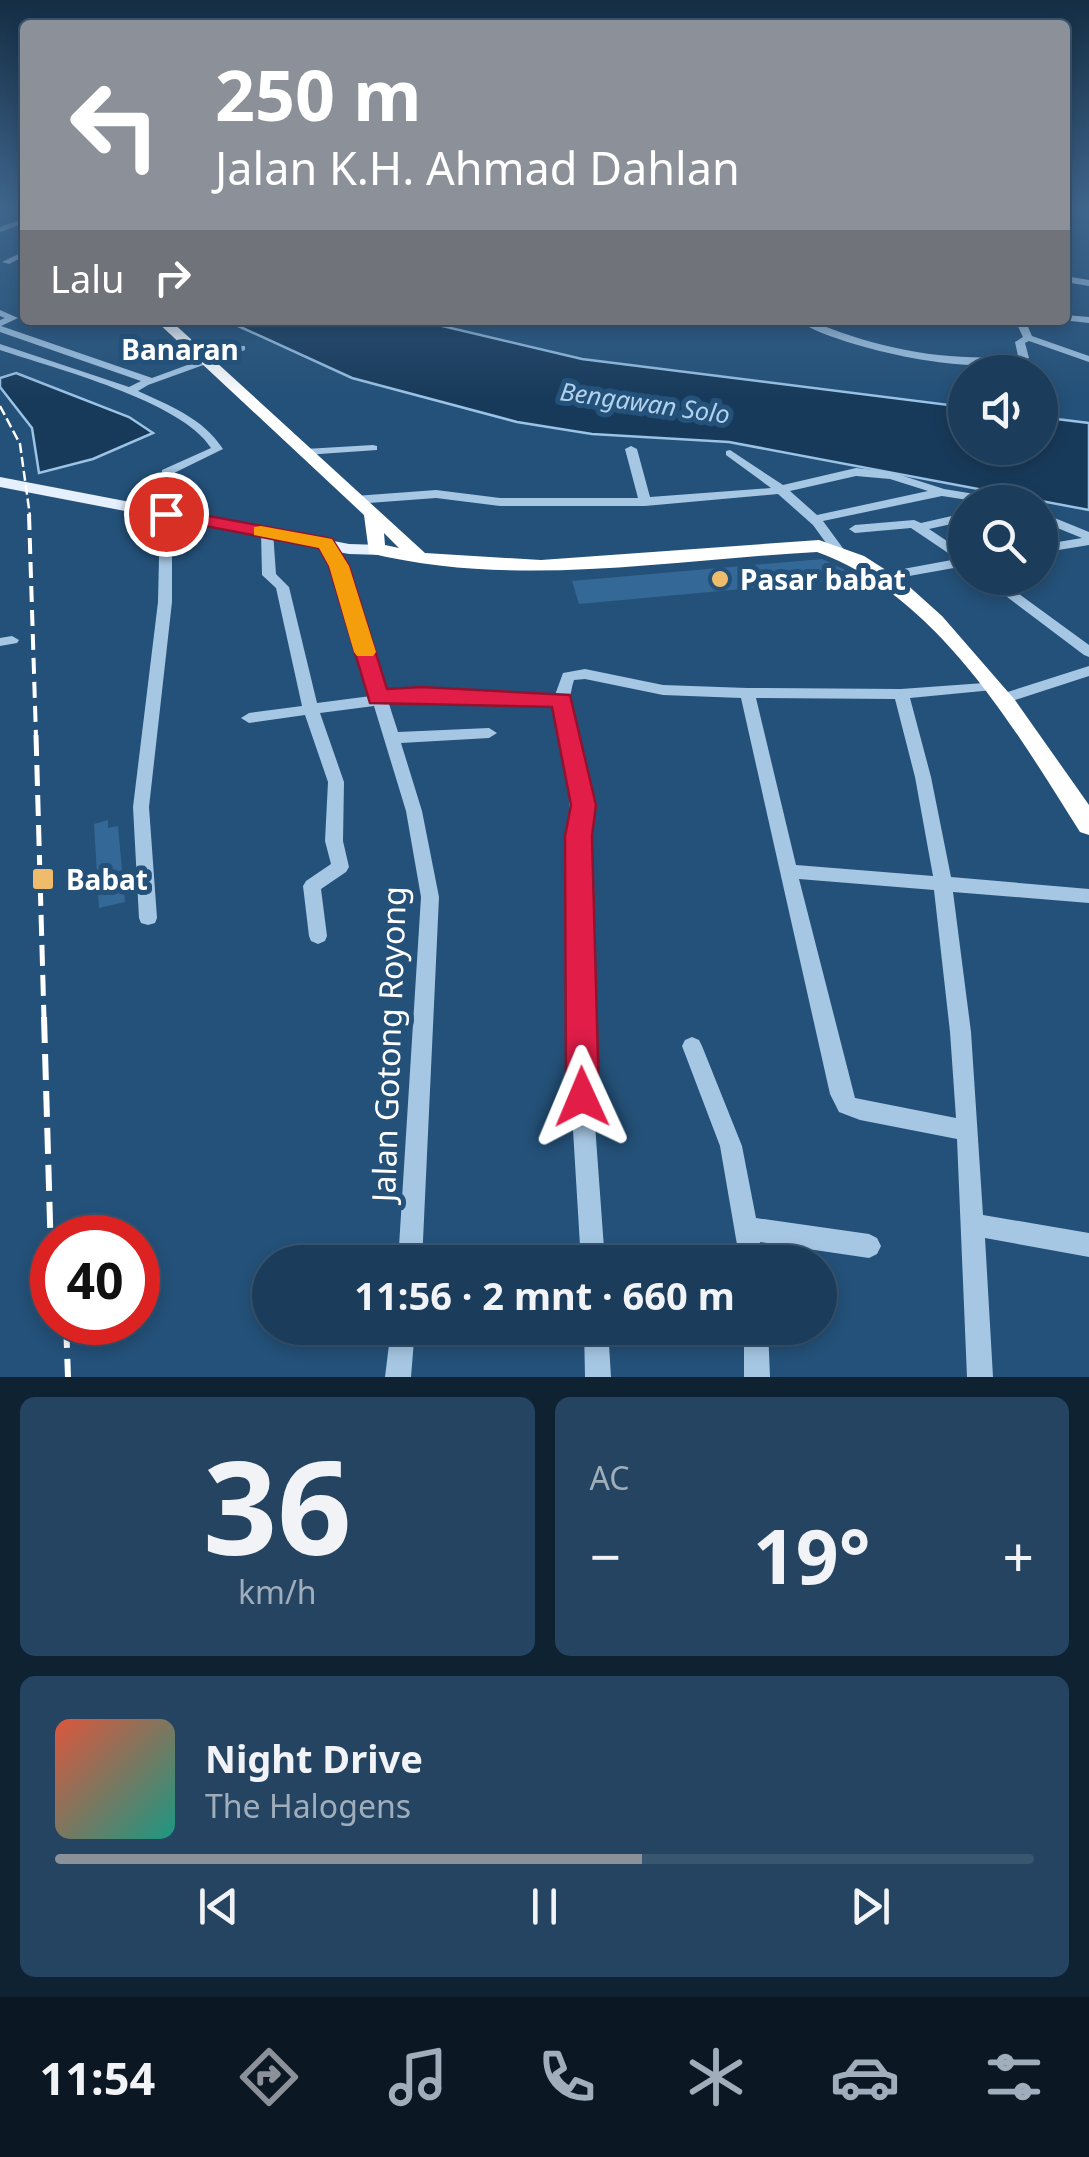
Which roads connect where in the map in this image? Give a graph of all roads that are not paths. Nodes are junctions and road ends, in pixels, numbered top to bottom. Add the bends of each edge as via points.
1 (0, 313) edge
2 (167, 325) edge
3 (811, 325) edge
4 (1022, 325) edge
5 (0, 326) edge
6 (1028, 338) junction
7 (0, 347) edge
8 (242, 348) dead end
9 (1089, 356) edge
10 (207, 361) junction
11 (150, 382) junction
12 (130, 391) junction
13 (373, 448) dead end
14 (631, 448) dead end
15 (305, 452) junction
16 (730, 453) dead end
17 (686, 482) dead end
18 (2, 484) edge
19 (779, 488) junction
20 (942, 492) junction
21 (948, 493) edge
22 (696, 499) junction
23 (355, 500) junction
24 (645, 502) junction
25 (159, 512) junction
26 (813, 519) junction
27 (948, 521) edge
28 (1058, 524) edge
29 (920, 527) junction
30 (856, 529) dead end
31 (266, 532) junction
32 (1089, 539) edge
33 (326, 543) junction
34 (384, 543) junction
35 (1058, 545) edge
36 (948, 548) edge
37 (839, 551) junction
38 (948, 563) edge
39 (881, 577) junction
40 (1012, 595) edge
41 (1089, 652) edge
42 (1089, 671) edge
43 (747, 692) junction
44 (998, 692) junction
45 (900, 694) junction
46 (378, 698) junction
47 (562, 700) junction
48 (312, 709) junction
49 (249, 718) dead end
50 (489, 733) dead end
51 (391, 738) junction
52 (1089, 825) edge
53 (790, 872) junction
54 (940, 883) junction
55 (1089, 896) edge
56 (148, 918) dead end
57 (318, 936) dead end
58 (692, 1046) dead end
59 (966, 1130) junction
60 (972, 1224) junction
61 (747, 1228) junction
62 (1089, 1244) edge
63 (411, 1245) edge
64 (591, 1245) edge
65 (750, 1245) edge
66 (869, 1246) dead end
67 (401, 1345) edge
68 (597, 1345) edge
69 (756, 1345) edge
70 (398, 1377) edge
71 (598, 1377) edge
72 (757, 1377) edge
73 (980, 1377) edge

1 - 5 street via 13,318
2 - 10 highway
3 - 6 street via 957,364 1024,358 1020,342
4 - 6 street
5 - 11 street
6 - 9 street
7 - 12 street
8 - 10 street
10 - 11 street
10 - 15 highway
11 - 12 street
12 - 25 street via 194,425 218,448 166,472
13 - 15 street
14 - 24 street
15 - 23 highway
16 - 19 street
17 - 22 street
18 - 25 main road
19 - 20 street via 856,472
19 - 22 street
19 - 26 street
20 - 21 street
20 - 26 street
22 - 24 street
23 - 24 street via 436,494 500,502
23 - 34 highway via 372,516
25 - 31 main road
25 - 56 street via 164,602 141,807
26 - 37 street
27 - 29 street
28 - 32 street
29 - 30 street
29 - 36 street
31 - 33 main road
31 - 48 street via 269,574 282,587
32 - 35 street
33 - 34 main road
33 - 46 street, Jalan Gotong Royong via 339,566
34 - 37 highway via 428,559 586,565 805,546
37 - 39 highway
38 - 39 street
39 - 44 highway
40 - 41 street
42 - 44 street
43 - 45 street
43 - 47 street via 663,690 573,674
43 - 53 street
44 - 45 street
44 - 52 highway
45 - 54 street
46 - 47 street
46 - 48 street
46 - 51 street, Jalan Gotong Royong
47 - 64 street via 583,805 582,1078
48 - 49 street
48 - 57 street via 336,782 334,841 340,857 338,871 312,886
50 - 51 street
51 - 63 street, Jalan Gotong Royong via 414,811 431,918
53 - 54 street
53 - 59 street via 846,1105
54 - 55 street
54 - 59 street
58 - 61 street via 731,1146
59 - 60 street
60 - 62 street
60 - 73 street
61 - 65 street
61 - 66 street
67 - 70 street
68 - 71 street
69 - 72 street

